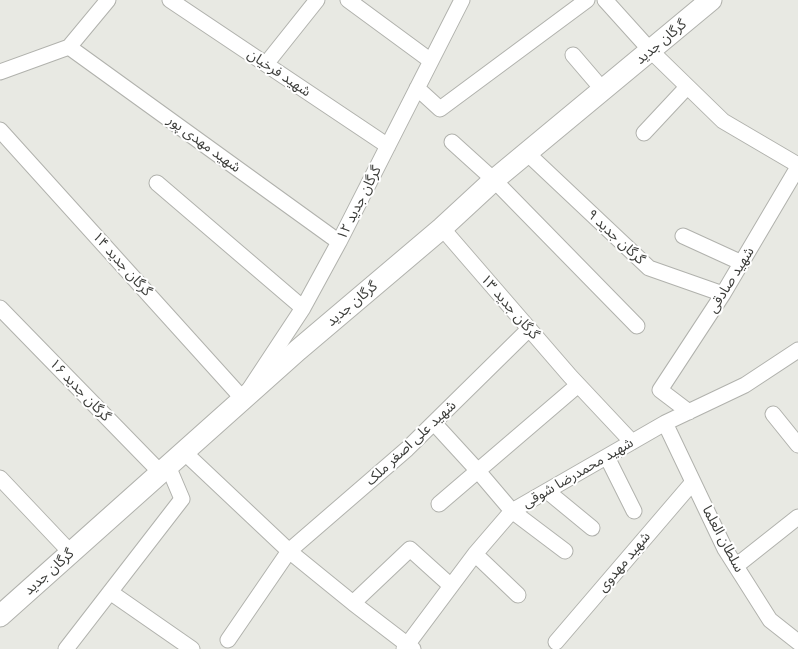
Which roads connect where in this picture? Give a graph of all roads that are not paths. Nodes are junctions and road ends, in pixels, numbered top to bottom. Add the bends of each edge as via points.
1 (108, 0) edge
2 (170, 0) edge
3 (317, 0) edge
4 (348, 0) edge
5 (462, 0) edge
6 (587, 0) edge
7 (711, 0) edge
8 (613, 3) edge
9 (70, 47) junction
10 (651, 51) junction
11 (573, 55) dead end
12 (431, 61) junction
13 (266, 64) junction
14 (0, 72) edge
15 (687, 87) junction
16 (417, 88) junction
17 (603, 90) junction
18 (0, 130) edge
19 (644, 133) dead end
20 (452, 142) dead end
21 (388, 146) junction
22 (526, 153) junction
23 (798, 166) edge
24 (494, 180) junction
25 (156, 184) dead end
26 (442, 228) junction
27 (683, 236) dead end
28 (339, 242) junction
29 (742, 263) junction
30 (723, 294) junction
31 (0, 308) edge
32 (303, 308) junction
33 (637, 326) dead end
34 (529, 329) junction
35 (798, 350) edge
36 (578, 386) junction
37 (243, 399) junction
38 (689, 412) junction
39 (773, 414) dead end
40 (434, 423) junction
41 (665, 424) junction
42 (632, 442) junction
43 (798, 445) edge
44 (607, 457) junction
45 (171, 463) junction
46 (478, 471) junction
47 (0, 478) edge
48 (692, 482) junction
49 (547, 491) junction
50 (439, 504) dead end
51 (512, 510) junction
52 (634, 511) dead end
53 (798, 517) edge
54 (592, 528) dead end
55 (289, 551) junction
56 (566, 551) dead end
57 (71, 553) junction
58 (475, 554) junction
59 (736, 566) junction
60 (451, 586) junction
61 (110, 592) junction
62 (518, 595) dead end
63 (353, 603) junction
64 (0, 616) edge
65 (228, 640) dead end
66 (556, 642) dead end
67 (798, 642) edge
68 (408, 647) edge
69 (66, 649) edge
70 (192, 649) edge

1 - 9 street
2 - 13 street, شهید فرخیان
3 - 13 street
4 - 12 street
5 - 12 street, گرگان جدید ۱۲
6 - 16 street via 440,109
7 - 10 main road, گرگان جدید
8 - 10 street
9 - 14 street
9 - 28 street, شهید مهدی پور
10 - 15 street
10 - 17 main road, گرگان جدید
11 - 17 street
12 - 16 street, گرگان جدید ۱۲
13 - 21 street, شهید فرخیان
15 - 19 street
15 - 23 street via 723,121
16 - 21 street, گرگان جدید ۱۲
17 - 22 main road, گرگان جدید
18 - 37 street, گرگان جدید ۱۴
20 - 24 street
21 - 28 street, گرگان جدید ۱۲
22 - 24 main road, گرگان جدید
22 - 30 street, گرگان جدید ۹ via 649,268
23 - 29 street, شهید صادقی
24 - 26 main road, گرگان جدید
24 - 33 street
25 - 32 street
26 - 34 street, گرگان جدید ۱۳
26 - 37 main road, گرگان جدید
27 - 29 street
28 - 32 street, گرگان جدید ۱۲
29 - 30 street, شهید صادقی
30 - 38 street, شهید صادقی via 660,390
31 - 45 street, گرگان جدید ۱۶
32 - 37 street, گرگان جدید ۱۲
34 - 36 street, گرگان جدید ۱۳
34 - 40 street, شهید علی اصغر ملک
35 - 38 street, شهید محمدرضا شوقی via 745,385
36 - 42 street, گرگان جدید ۱۳
36 - 46 street
37 - 45 main road, گرگان جدید
38 - 41 street, شهید محمدرضا شوقی
39 - 43 street
40 - 46 street
40 - 55 street, شهید علی اصغر ملک
41 - 42 street, شهید محمدرضا شوقی
41 - 48 street, سلطان العلما
42 - 44 street, شهید محمدرضا شوقی
44 - 49 street, شهید محمدرضا شوقی
44 - 52 street
45 - 55 street, گرگان جدید ۱۶
45 - 57 main road, گرگان جدید
45 - 61 street via 182,499
46 - 50 street
46 - 51 street
47 - 57 street
48 - 59 street, سلطان العلما
48 - 66 street, شهید مهدوی
49 - 51 street, شهید محمدرضا شوقی
49 - 54 street
51 - 56 street
51 - 58 street, شهید محمدرضا شوقی
53 - 59 street
55 - 63 street, گرگان جدید ۱۶
55 - 65 street, شهید علی اصغر ملک
57 - 64 main road, گرگان جدید
58 - 60 street, شهید محمدرضا شوقی
58 - 62 street
59 - 67 street, سلطان العلما via 770,620
60 - 63 street via 410,549
60 - 68 street, شهید محمدرضا شوقی
61 - 69 street
61 - 70 street
63 - 68 street, گرگان جدید ۱۶

